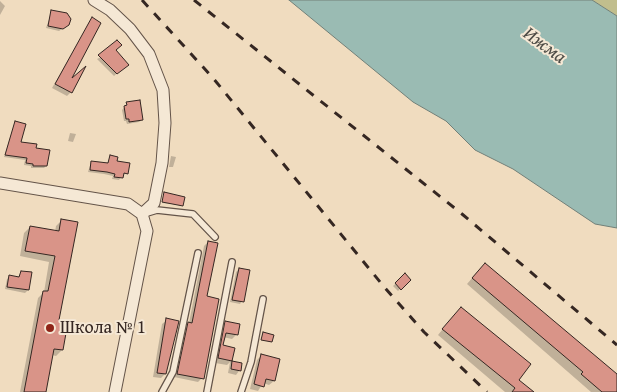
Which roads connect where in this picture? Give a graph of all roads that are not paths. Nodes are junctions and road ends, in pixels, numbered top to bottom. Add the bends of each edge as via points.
1 (94, 0) edge
2 (0, 183) edge
3 (142, 214) junction
4 (214, 237) dead end
5 (198, 253) dead end
6 (232, 262) dead end
7 (263, 299) dead end
8 (115, 392) edge
9 (162, 392) edge
10 (207, 392) edge
11 (241, 392) edge

1 - 3 street via 130,29 148,54 163,90 162,164 154,203
2 - 3 street via 128,204
3 - 4 lane via 157,210 193,214
3 - 8 street via 147,231
5 - 9 lane via 173,372
6 - 10 lane
7 - 11 lane via 251,362

